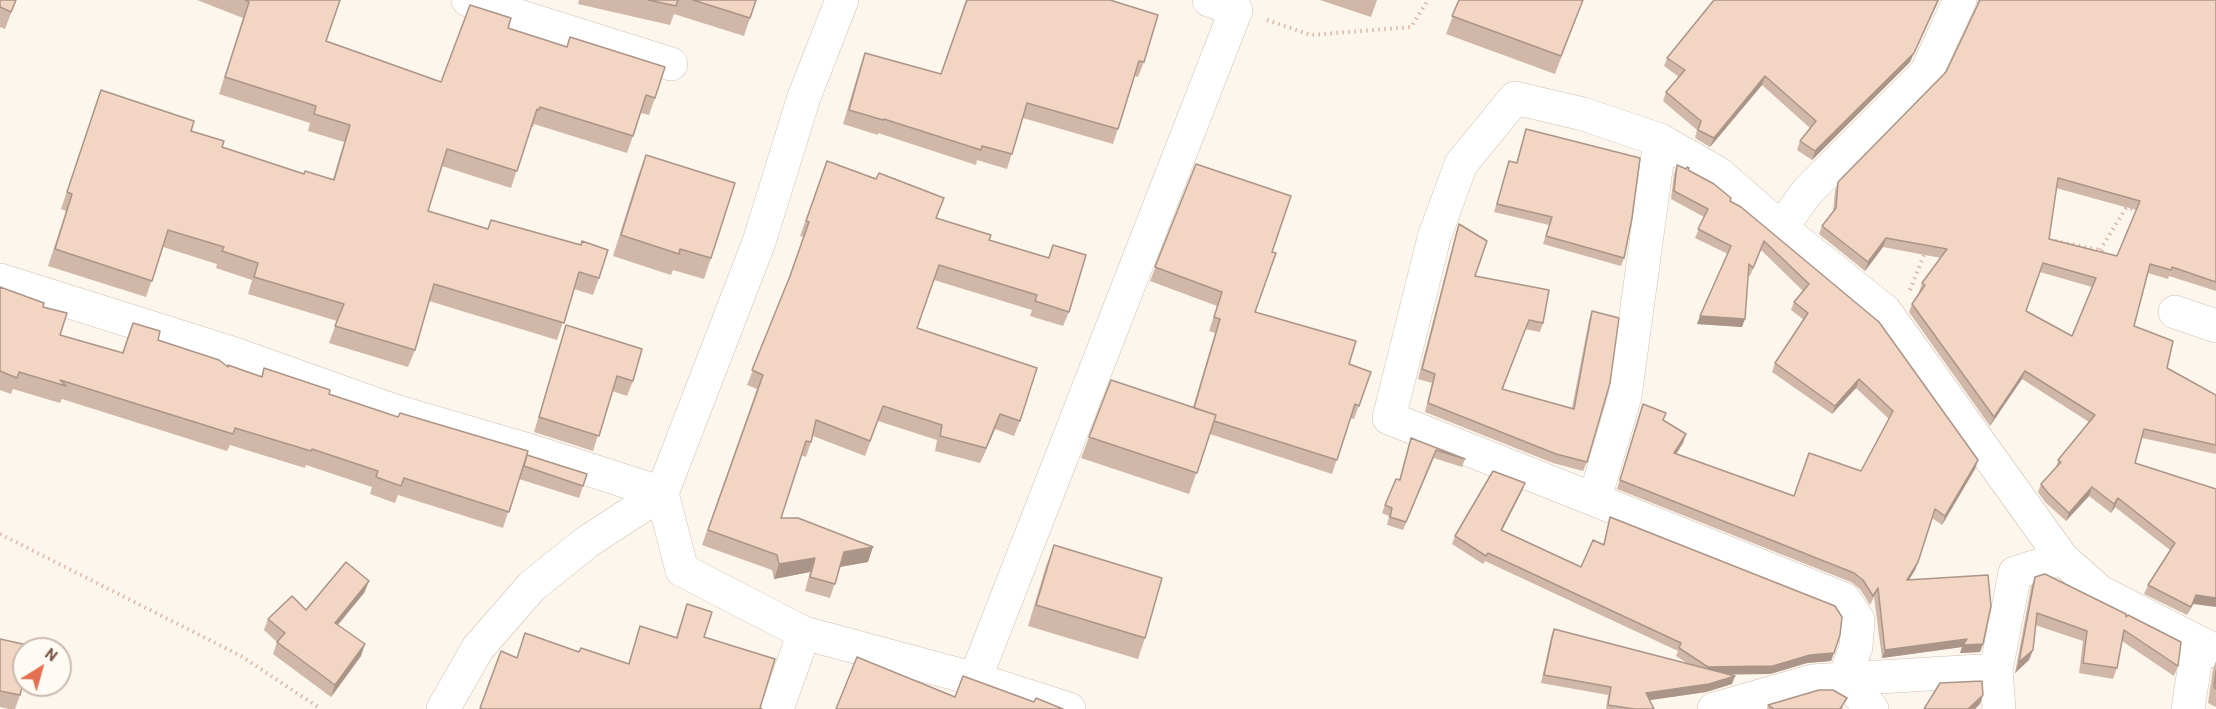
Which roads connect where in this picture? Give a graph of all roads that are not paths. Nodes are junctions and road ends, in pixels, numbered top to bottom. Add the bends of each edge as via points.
1 (468, 0) edge
2 (842, 0) edge
3 (1960, 0) edge
4 (1223, 5) edge
5 (671, 64) dead end
6 (1660, 140) junction
7 (1781, 228) junction
8 (0, 280) edge
9 (2175, 312) dead end
10 (2216, 326) edge
11 (662, 493) junction
12 (1595, 498) junction
13 (2062, 558) junction
14 (804, 633) junction
15 (2207, 647) edge
16 (1996, 670) junction
17 (975, 679) junction
18 (1844, 679) junction
19 (1724, 707) edge
20 (443, 709) edge
21 (777, 709) edge
22 (1070, 709) edge
23 (1872, 709) edge
24 (1999, 709) edge
25 (2188, 709) edge

1 - 5 street
2 - 11 street via 804,97 759,242
3 - 7 street via 1926,73 1807,192
4 - 17 street
6 - 7 street via 1718,174
6 - 12 street via 1625,396
6 - 12 street via 1582,114 1515,98 1461,164 1434,238 1389,418
7 - 13 street via 1885,311
8 - 11 street via 235,354 392,410
9 - 10 street
11 - 14 street via 682,570
11 - 20 street via 587,542 532,586 478,648
12 - 18 street via 1844,599 1858,620 1856,646
13 - 15 street via 2100,591
13 - 16 street via 2015,573
14 - 17 street
14 - 21 street
15 - 25 street
16 - 18 street
16 - 24 street
17 - 22 street
18 - 19 street via 1812,681
18 - 23 street

